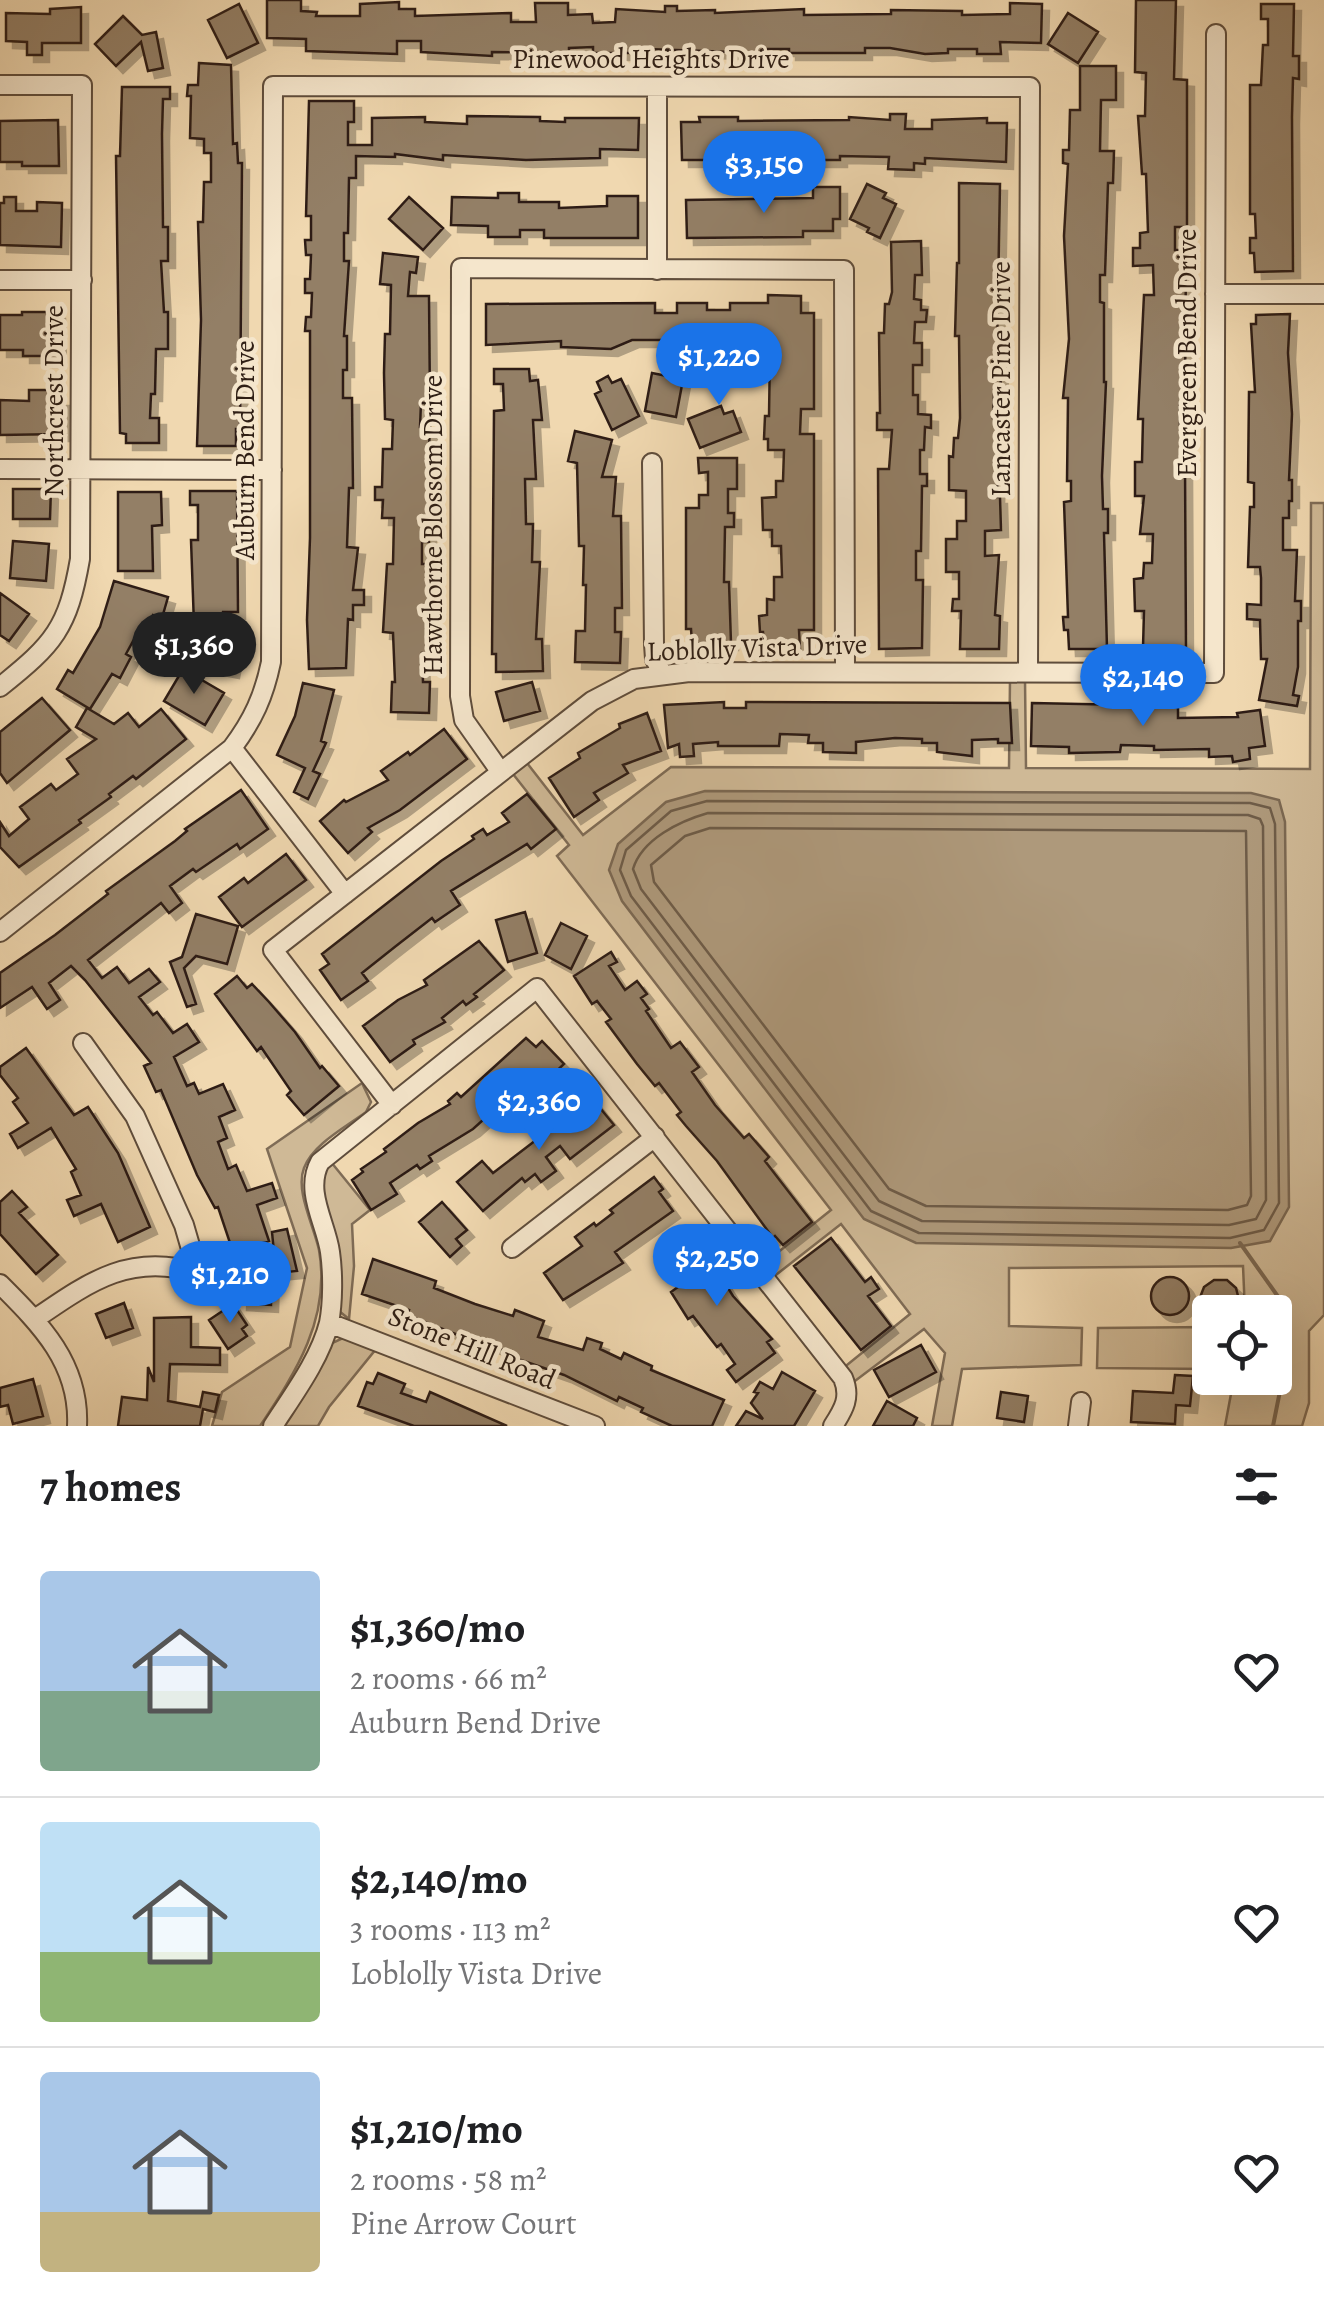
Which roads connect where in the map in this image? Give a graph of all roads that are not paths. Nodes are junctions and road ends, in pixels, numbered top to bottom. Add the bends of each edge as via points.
1 (1216, 34) dead end
2 (0, 85) edge
3 (272, 86) joint
4 (657, 87) junction
5 (1030, 87) joint
6 (658, 270) junction
7 (0, 280) edge
8 (82, 280) junction
9 (1215, 294) junction
10 (1324, 294) edge
11 (652, 463) dead end
12 (0, 469) edge
13 (82, 470) junction
14 (272, 470) junction
15 (845, 672) junction
16 (1028, 672) junction
17 (1214, 672) joint
18 (662, 674) junction
19 (0, 687) edge
20 (232, 748) junction
21 (500, 771) junction
22 (345, 894) junction
23 (0, 932) edge
24 (83, 1043) dead end
25 (392, 1105) junction
26 (655, 1137) junction
27 (512, 1248) dead end
28 (0, 1284) edge
29 (35, 1319) junction
30 (328, 1324) junction
31 (1081, 1402) dead end
32 (77, 1426) edge
33 (273, 1426) edge
34 (595, 1426) edge
35 (833, 1426) edge
36 (1078, 1426) edge

1 - 9 street, Evergreen Bend Drive
2 - 8 street, Northcrest Drive via 82,85
3 - 4 street, Pinewood Heights Drive
3 - 14 street, Auburn Bend Drive
4 - 5 street, Pinewood Heights Drive
4 - 6 street
5 - 16 street, Lancaster Pine Drive
6 - 15 street via 844,270
6 - 21 street, Hawthorne Blossom Drive via 461,268 460,696 464,720
7 - 8 street
8 - 13 street, Northcrest Drive
9 - 10 street
9 - 17 street, Evergreen Bend Drive
11 - 18 street via 654,644
12 - 13 street
13 - 14 street
13 - 19 street, Northcrest Drive via 80,558 61,630
14 - 20 street, Auburn Bend Drive via 271,662 255,717
15 - 16 street, Loblolly Vista Drive
15 - 18 street, Loblolly Vista Drive
16 - 17 street, Loblolly Vista Drive
18 - 21 street, Loblolly Vista Drive via 592,701
20 - 22 street
20 - 23 street, Auburn Bend Drive
21 - 22 street, Loblolly Vista Drive
22 - 25 street, Loblolly Vista Drive via 273,950
24 - 29 street via 135,1116 198,1274 139,1264 90,1282
25 - 26 street via 537,988
25 - 30 street via 313,1174 331,1258
26 - 27 street
26 - 35 street via 846,1383 846,1406
28 - 29 street
29 - 32 street via 71,1373
30 - 33 street
30 - 34 street, Stone Hill Road
31 - 36 street

